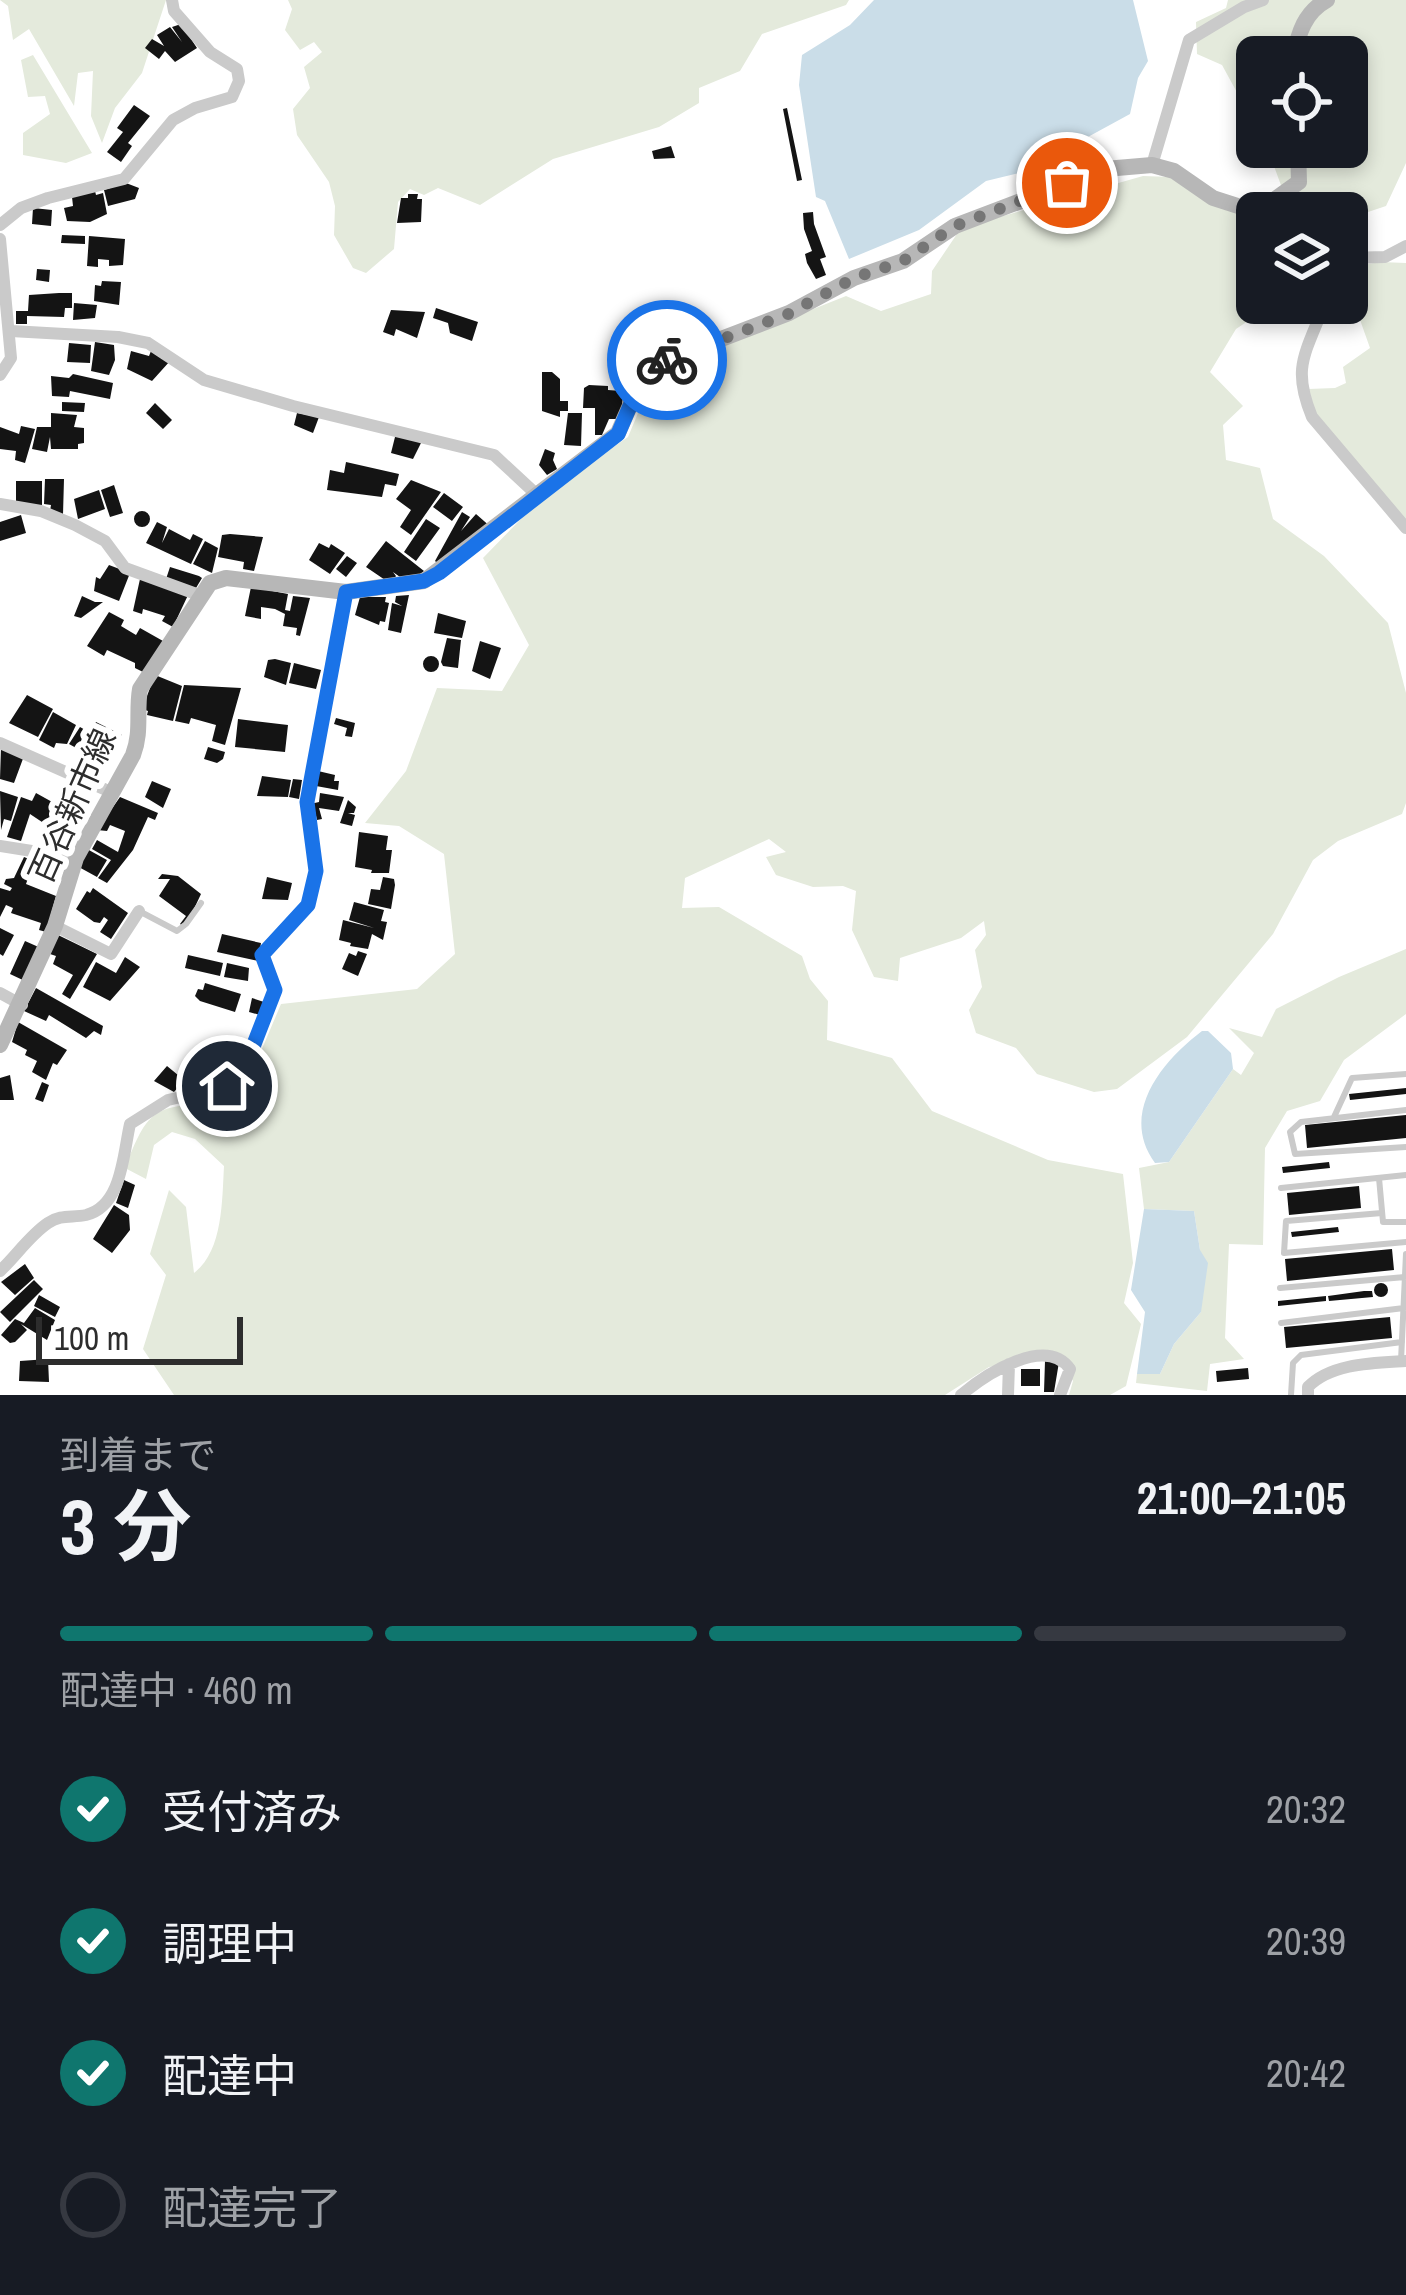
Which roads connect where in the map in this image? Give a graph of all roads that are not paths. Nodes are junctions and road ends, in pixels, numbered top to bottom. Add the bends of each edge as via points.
1 (172, 0) edge
2 (1263, 0) edge
3 (1327, 0) edge
4 (1298, 36) edge
5 (1152, 164) junction
6 (1299, 168) edge
7 (1285, 192) edge
8 (1236, 205) edge
9 (0, 225) edge
10 (0, 238) edge
11 (1406, 246) edge
12 (1368, 257) edge
13 (4, 305) edge
14 (1316, 324) edge
15 (10, 331) junction
16 (0, 375) edge
17 (536, 494) junction
18 (0, 504) edge
19 (1406, 528) edge
20 (346, 592) junction
21 (199, 596) junction
22 (0, 743) edge
23 (113, 794) junction
24 (0, 846) edge
25 (76, 858) junction
26 (201, 903) dead end
27 (140, 911) joint
28 (56, 926) junction
29 (0, 993) edge
30 (22, 1005) junction
31 (0, 1045) edge
32 (1406, 1074) edge
33 (1406, 1110) edge
34 (1334, 1117) junction
35 (1406, 1147) edge
36 (1406, 1174) edge
37 (1379, 1178) junction
38 (1281, 1188) dead end
39 (1382, 1213) junction
40 (1406, 1222) edge
41 (1406, 1242) edge
42 (1406, 1254) edge
43 (0, 1271) edge
44 (1405, 1277) edge
45 (1280, 1288) dead end
46 (1405, 1296) edge
47 (1404, 1308) edge
48 (1281, 1323) dead end
49 (1403, 1336) edge
50 (1404, 1361) edge
51 (1009, 1364) junction
52 (961, 1395) edge
53 (1008, 1395) edge
54 (1060, 1395) edge
55 (1291, 1395) edge
56 (1307, 1395) edge

1 - 9 street via 210,52 237,69 232,97 173,120 124,179 21,208
2 - 5 street via 1189,40
3 - 4 main road
5 - 8 main road
5 - 17 main road via 1105,169 955,226 903,261 661,362 642,378 618,434
6 - 7 main road via 1299,182
10 - 13 street
11 - 12 street
13 - 15 street
14 - 19 street via 1303,352 1312,417
15 - 16 street via 11,358
15 - 17 street via 148,343 204,380 494,455
17 - 20 main road via 424,581
18 - 21 street via 75,525 105,541 125,568
20 - 21 main road via 226,578
20 - 43 street via 307,802 316,871 308,905 262,955 275,990 244,1070 227,1086 168,1100 130,1124 104,1207 44,1225
21 - 23 main road, 百谷新市線 via 140,689 140,737
22 - 23 street
23 - 25 main road, 百谷新市線
24 - 25 street
25 - 28 main road, 百谷新市線
26 - 27 lane via 177,931
27 - 28 street via 111,954
28 - 30 main road, 百谷新市線
29 - 30 street
30 - 31 main road, 百谷新市線
32 - 34 lane via 1352,1078
33 - 34 lane
34 - 35 lane via 1301,1121 1290,1132 1294,1154
36 - 37 lane
37 - 38 lane
37 - 39 lane
39 - 40 lane via 1383,1222
39 - 41 lane via 1286,1221 1284,1253
42 - 44 lane
44 - 45 lane
44 - 46 lane
46 - 47 lane
47 - 48 lane
47 - 49 lane
49 - 50 lane
49 - 55 lane via 1301,1355
50 - 56 street via 1319,1375
51 - 52 street
51 - 53 street
51 - 54 street via 1061,1356 1070,1369

